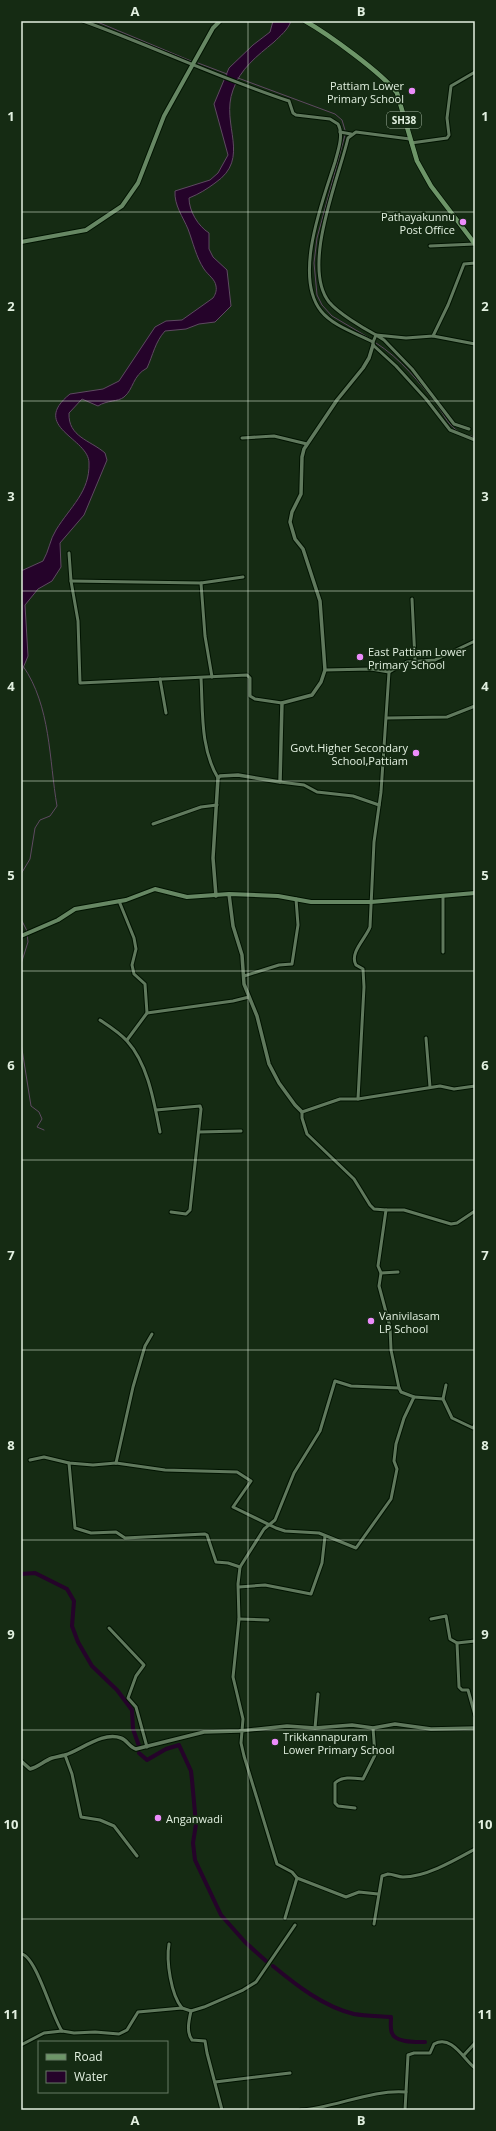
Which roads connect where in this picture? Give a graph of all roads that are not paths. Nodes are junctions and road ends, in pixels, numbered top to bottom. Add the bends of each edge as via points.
1 (83, 21) edge
2 (220, 21) edge
3 (305, 21) edge
4 (193, 65) junction
5 (475, 72) edge
6 (340, 132) junction
7 (351, 134) junction
8 (410, 141) junction
9 (21, 242) edge
10 (475, 244) edge
11 (430, 246) dead end
12 (475, 263) edge
13 (376, 335) junction
14 (433, 336) junction
15 (373, 343) junction
16 (475, 344) edge
17 (469, 429) dead end
18 (242, 438) dead end
19 (475, 440) edge
20 (307, 444) junction
21 (69, 553) dead end
22 (243, 577) dead end
23 (71, 581) junction
24 (201, 583) junction
25 (412, 599) dead end
26 (475, 641) edge
27 (415, 660) junction
28 (325, 670) junction
29 (389, 672) junction
30 (212, 677) junction
31 (201, 678) junction
32 (160, 679) junction
33 (282, 703) junction
34 (475, 706) edge
35 (166, 713) dead end
36 (387, 718) junction
37 (218, 778) junction
38 (280, 782) junction
39 (217, 805) junction
40 (379, 805) junction
41 (153, 824) dead end
42 (475, 893) edge
43 (229, 894) junction
44 (216, 896) junction
45 (442, 897) junction
46 (296, 899) junction
47 (119, 902) junction
48 (371, 902) junction
49 (23, 935) edge
50 (444, 952) dead end
51 (244, 976) junction
52 (249, 997) junction
53 (147, 1014) junction
54 (100, 1020) dead end
55 (426, 1038) dead end
56 (127, 1040) junction
57 (475, 1086) edge
58 (430, 1087) junction
59 (358, 1099) junction
60 (156, 1110) junction
61 (302, 1112) junction
62 (241, 1131) dead end
63 (160, 1132) dead end
64 (199, 1132) junction
65 (386, 1210) junction
66 (475, 1211) edge
67 (171, 1212) dead end
68 (398, 1272) dead end
69 (381, 1273) junction
70 (152, 1334) dead end
71 (446, 1385) dead end
72 (399, 1388) junction
73 (414, 1397) junction
74 (443, 1399) junction
75 (475, 1425) edge
76 (30, 1460) dead end
77 (69, 1463) junction
78 (116, 1463) junction
79 (269, 1525) junction
80 (325, 1536) junction
81 (240, 1567) junction
82 (239, 1587) junction
83 (238, 1619) junction
84 (431, 1619) dead end
85 (268, 1620) dead end
86 (109, 1628) dead end
87 (475, 1641) edge
88 (457, 1643) junction
89 (318, 1694) dead end
90 (475, 1715) edge
91 (314, 1728) junction
92 (373, 1728) junction
93 (475, 1728) edge
94 (243, 1730) junction
95 (147, 1747) junction
96 (65, 1755) junction
97 (21, 1761) edge
98 (356, 1808) dead end
99 (475, 1849) edge
100 (137, 1856) dead end
101 (297, 1878) junction
102 (378, 1894) junction
103 (285, 1918) dead end
104 (374, 1924) dead end
105 (295, 1925) dead end
106 (169, 1944) dead end
107 (21, 1954) edge
108 (182, 2008) junction
109 (191, 2011) junction
110 (62, 2031) junction
111 (475, 2043) edge
112 (21, 2045) edge
113 (464, 2055) junction
114 (475, 2068) edge
115 (290, 2072) dead end
116 (215, 2082) junction
117 (406, 2092) junction
118 (222, 2110) edge
119 (301, 2110) edge
120 (405, 2110) edge

1 - 4 street
2 - 4 main road via 213,28
3 - 8 main road, SH38 via 393,87 401,102
4 - 6 street via 289,101 296,116 330,119 338,124
4 - 9 main road via 164,116 138,183 122,206 86,230
5 - 8 street via 451,86 448,118 450,134 447,138
6 - 7 street
6 - 15 street via 338,152 310,251 309,270 314,302 337,324
7 - 8 street via 356,132
7 - 13 street via 319,240 318,271 330,303
8 - 10 main road, SH38 via 417,161 431,186
10 - 11 street
12 - 14 street via 464,264
13 - 14 street via 406,338
13 - 15 street
13 - 17 street via 412,369 454,424
14 - 16 street
15 - 19 street via 426,398 450,430
15 - 20 street via 363,368
18 - 20 street via 274,436
20 - 28 street via 302,457 301,494 290,522 303,549 320,601
21 - 23 street
22 - 24 street
23 - 24 street
23 - 32 street via 78,621 80,683
24 - 30 street via 205,636
25 - 27 street
26 - 27 street via 435,660
27 - 29 street
28 - 29 street via 371,669
28 - 33 street via 312,695
29 - 36 street
30 - 31 street
30 - 33 street via 247,674 250,678 250,696
31 - 32 street
31 - 37 street via 203,728 212,766
32 - 35 street
33 - 38 street
34 - 36 street via 447,717
36 - 40 street
37 - 38 street via 238,775
37 - 39 street
38 - 40 street via 304,786 317,792 352,796
39 - 41 street via 201,807
39 - 44 street via 213,858
40 - 48 street
42 - 45 main road
43 - 44 main road
43 - 46 main road
43 - 51 street
44 - 47 main road via 187,897 156,889
45 - 48 main road via 408,897
45 - 50 street
46 - 48 main road via 311,902
46 - 51 street via 298,925 292,964
47 - 49 main road via 75,909 58,920
47 - 53 street via 134,938 136,949 132,965 135,976 144,984
48 - 59 street via 370,927 357,948 354,960 356,965 363,969 364,987
51 - 52 street
52 - 53 street
52 - 61 street via 257,1016 269,1064 279,1083
53 - 56 street
54 - 56 street
55 - 58 street
56 - 60 street via 140,1058
57 - 58 street via 454,1089
58 - 59 street
59 - 61 street via 340,1100
60 - 63 street
60 - 64 street via 200,1106
61 - 65 street via 307,1134 354,1179 374,1209
62 - 64 street
64 - 67 street via 190,1210 186,1214
65 - 66 street via 404,1210 451,1224
65 - 69 street via 378,1266
68 - 69 street
69 - 72 street via 379,1286 390,1327 390,1350
70 - 78 street via 145,1346 133,1387
71 - 74 street
72 - 73 street via 401,1392
72 - 79 street via 351,1386 335,1381 320,1431 294,1473 275,1520
73 - 74 street
73 - 80 street via 396,1444 394,1461 397,1469 391,1499 356,1548
74 - 75 street via 452,1418 473,1428
76 - 77 street via 44,1457
77 - 78 street
77 - 81 street via 75,1528 91,1533 116,1532 125,1538 205,1534 216,1562
78 - 79 street via 165,1470 237,1472 251,1481 233,1506
79 - 80 street via 285,1531
79 - 81 street
80 - 82 street via 322,1563 312,1594 266,1584
81 - 82 street
82 - 83 street
83 - 85 street
83 - 94 street via 233,1677 243,1719
84 - 88 street via 446,1616 450,1639
86 - 95 street via 144,1665 136,1676 128,1698 136,1707
87 - 88 street
88 - 90 street via 459,1687 468,1690
89 - 91 street
91 - 92 street via 352,1725
91 - 94 street via 287,1726
92 - 93 street via 395,1724 431,1729
92 - 98 street via 375,1755 363,1779 344,1779 335,1783 335,1803 338,1806
94 - 95 street via 187,1735
94 - 101 street via 241,1743 244,1756 278,1864
95 - 96 street via 132,1748 121,1738 104,1738
96 - 97 street via 52,1758 30,1769
96 - 100 street via 72,1774 81,1817 100,1820 114,1826
99 - 102 street via 444,1866 409,1877 385,1875 380,1881
101 - 102 street via 346,1897 359,1892
101 - 103 street
102 - 104 street
105 - 109 street via 256,1982 204,2008
106 - 108 street via 169,1970 177,2002
107 - 110 street via 27,1956 35,1969 51,2012
108 - 109 street
108 - 110 street via 138,2012 127,2030 119,2034
109 - 116 street via 188,2022 189,2036 192,2040 205,2041
110 - 112 street via 44,2033
111 - 113 street
113 - 114 street
113 - 117 street via 447,2042 434,2044 430,2053 410,2054 406,2063
115 - 116 street
116 - 118 street
117 - 119 street
117 - 120 street

